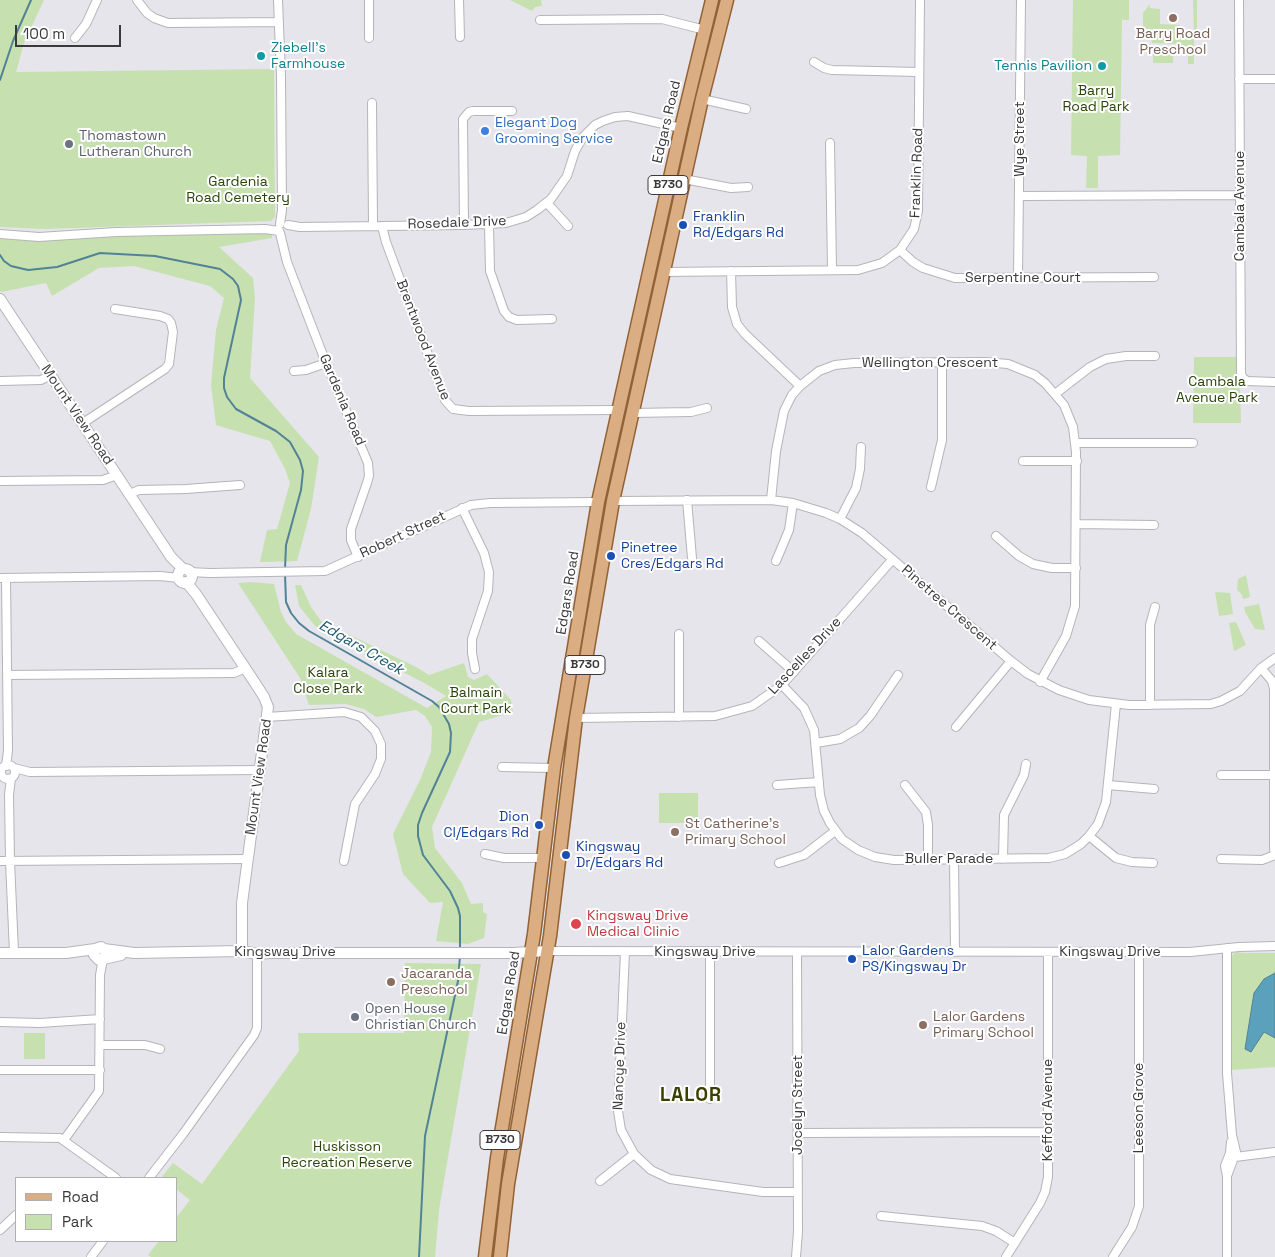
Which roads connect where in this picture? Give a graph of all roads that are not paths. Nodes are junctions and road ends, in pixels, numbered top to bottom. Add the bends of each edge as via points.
1 (97, 0) edge
2 (137, 0) edge
3 (278, 0) edge
4 (369, 0) edge
5 (460, 0) edge
6 (712, 0) edge
7 (727, 0) edge
8 (920, 0) edge
9 (1021, 0) edge
10 (1239, 0) edge
11 (540, 20) dead end
12 (279, 22) junction
13 (705, 30) junction
14 (460, 37) dead end
15 (75, 38) dead end
16 (369, 38) dead end
17 (814, 62) dead end
18 (919, 72) junction
19 (1275, 79) edge
20 (1239, 80) junction
21 (702, 99) junction
22 (372, 103) dead end
23 (746, 109) dead end
24 (512, 111) dead end
25 (681, 128) junction
26 (830, 143) dead end
27 (684, 179) junction
28 (748, 187) dead end
29 (1240, 195) junction
30 (1020, 196) junction
31 (547, 203) junction
32 (464, 225) junction
33 (489, 225) junction
34 (373, 226) junction
35 (382, 226) junction
36 (568, 226) dead end
37 (283, 228) junction
38 (0, 234) edge
39 (900, 250) junction
40 (832, 270) junction
41 (731, 271) junction
42 (663, 272) junction
43 (1154, 277) dead end
44 (1018, 278) junction
45 (0, 299) edge
46 (115, 309) dead end
47 (552, 319) dead end
48 (633, 340) junction
49 (648, 344) junction
50 (1154, 356) dead end
51 (942, 362) junction
52 (326, 363) junction
53 (294, 371) dead end
54 (51, 375) junction
55 (0, 380) edge
56 (1275, 382) edge
57 (800, 386) junction
58 (1055, 394) junction
59 (707, 408) dead end
60 (618, 410) junction
61 (632, 413) junction
62 (83, 423) junction
63 (1076, 443) junction
64 (1193, 443) dead end
65 (861, 447) dead end
66 (1023, 461) dead end
67 (1076, 461) junction
68 (118, 476) junction
69 (0, 481) edge
70 (240, 485) dead end
71 (931, 487) dead end
72 (130, 494) junction
73 (688, 500) junction
74 (771, 500) junction
75 (613, 501) junction
76 (598, 502) junction
77 (793, 503) junction
78 (462, 508) junction
79 (840, 519) junction
80 (1076, 524) junction
81 (1154, 524) dead end
82 (996, 536) dead end
83 (358, 557) junction
84 (692, 558) dead end
85 (892, 560) junction
86 (776, 561) dead end
87 (1076, 568) junction
88 (184, 576) junction
89 (3, 578) edge
90 (1155, 607) dead end
91 (580, 611) junction
92 (594, 612) junction
93 (679, 634) dead end
94 (759, 641) dead end
95 (1275, 658) edge
96 (1011, 661) junction
97 (246, 668) junction
98 (1261, 668) junction
99 (475, 669) dead end
100 (794, 672) junction
101 (7, 675) junction
102 (898, 675) dead end
103 (1040, 682) junction
104 (782, 685) junction
105 (1116, 704) junction
106 (1150, 705) junction
107 (267, 716) junction
108 (679, 717) junction
109 (576, 718) junction
110 (956, 727) dead end
111 (816, 742) junction
112 (1026, 764) dead end
113 (502, 767) dead end
114 (554, 768) junction
115 (260, 770) junction
116 (7, 772) edge
117 (1221, 775) dead end
118 (1274, 775) edge
119 (819, 782) junction
120 (777, 785) dead end
121 (904, 785) dead end
122 (1108, 785) junction
123 (1154, 789) dead end
124 (548, 816) junction
125 (563, 818) junction
126 (835, 831) junction
127 (1089, 836) junction
128 (485, 854) dead end
129 (1275, 854) edge
130 (544, 858) junction
131 (248, 859) junction
132 (928, 859) junction
133 (954, 859) junction
134 (1003, 859) junction
135 (1221, 859) dead end
136 (0, 861) edge
137 (10, 861) junction
138 (344, 861) dead end
139 (778, 863) dead end
140 (1153, 863) dead end
141 (1275, 946) edge
142 (1226, 948) junction
143 (242, 951) junction
144 (547, 951) junction
145 (530, 952) junction
146 (625, 952) junction
147 (710, 952) junction
148 (797, 952) junction
149 (955, 952) junction
150 (1048, 952) junction
151 (1139, 952) junction
152 (0, 953) edge
153 (14, 953) junction
154 (257, 954) junction
155 (100, 955) junction
156 (100, 1019) junction
157 (0, 1022) edge
158 (100, 1045) junction
159 (160, 1049) dead end
160 (0, 1070) edge
161 (100, 1070) junction
162 (710, 1099) dead end
163 (1048, 1132) junction
164 (798, 1133) junction
165 (0, 1137) edge
166 (64, 1140) junction
167 (1275, 1152) edge
168 (634, 1154) junction
169 (1233, 1154) junction
170 (115, 1177) edge
171 (150, 1177) edge
172 (600, 1181) dead end
173 (798, 1192) junction
174 (15, 1216) edge
175 (881, 1216) dead end
176 (0, 1230) edge
177 (102, 1242) edge
178 (1015, 1243) junction
179 (91, 1257) edge
180 (485, 1257) edge
181 (500, 1257) edge
182 (796, 1257) edge
183 (1006, 1257) edge
184 (1113, 1257) edge
185 (1227, 1257) edge

1 - 15 street via 86,24
2 - 12 street via 147,13 168,23
3 - 12 street, Gardenia Road
4 - 16 street
5 - 14 street
6 - 13 main road, Edgars Road / B730
7 - 21 main road, Edgars Road / B730
8 - 18 street, Franklin Road
9 - 30 street, Wye Street
10 - 20 street, Cambala Avenue
11 - 13 street via 662,19
12 - 37 street, Gardenia Road
13 - 25 main road, Edgars Road / B730
17 - 18 street via 832,70
18 - 39 street, Franklin Road via 918,211 914,229
19 - 20 street
20 - 29 street, Cambala Avenue
21 - 23 street
21 - 27 main road, Edgars Road / B730
22 - 34 street
24 - 32 street via 473,111 463,118
25 - 31 street, Rosedale Drive via 628,116 603,121 583,137 567,176
25 - 48 main road, Edgars Road / B730
26 - 40 street
27 - 28 street via 731,188
27 - 42 main road, Edgars Road / B730
29 - 30 street
29 - 56 street, Cambala Avenue via 1241,373 1250,382
30 - 44 street, Wye Street
31 - 33 street, Rosedale Drive via 516,220
31 - 36 street
32 - 33 street, Rosedale Drive
32 - 35 street, Rosedale Drive
33 - 47 street via 490,271 504,311 517,320
34 - 35 street, Rosedale Drive
34 - 37 street, Rosedale Drive
35 - 60 street, Brentwood Avenue via 445,400 453,409
37 - 38 street, Rosedale Drive via 39,237
37 - 52 street, Gardenia Road via 287,262
39 - 40 street, Franklin Road via 874,266
39 - 44 street, Serpentine Court via 923,268 944,275
40 - 41 street, Franklin Road
41 - 42 street, Franklin Road
41 - 57 street via 732,307 737,324
42 - 49 main road, Edgars Road / B730
43 - 44 street, Serpentine Court
45 - 54 street, Mount View Road
46 - 62 street via 168,319 173,332 169,364
48 - 49 main road
48 - 60 main road, Edgars Road / B730
49 - 61 main road, Edgars Road / B730
50 - 58 street via 1106,359
51 - 57 street, Wellington Crescent via 835,365 819,371
51 - 58 street, Wellington Crescent via 1008,364 1035,375
51 - 71 street via 942,440
52 - 53 street
52 - 83 street, Gardenia Road via 368,463 369,476 351,529 351,540
54 - 55 street via 41,380
54 - 62 street, Mount View Road
57 - 74 street, Wellington Crescent via 784,412
58 - 63 street, Wellington Crescent via 1069,416
59 - 61 street via 691,412
60 - 76 main road, Edgars Road / B730
61 - 75 main road, Edgars Road / B730
62 - 68 street, Mount View Road
63 - 64 street
63 - 67 street, Wellington Crescent
65 - 79 street via 856,488
66 - 67 street
67 - 80 street, Wellington Crescent
68 - 69 street via 104,480
68 - 72 street, Mount View Road
70 - 72 street via 139,490
72 - 88 street, Mount View Road
73 - 74 street, Pinetree Crescent
73 - 75 street, Pinetree Crescent
73 - 84 street
74 - 77 street, Pinetree Crescent
75 - 92 main road, Edgars Road / B730
76 - 78 street, Robert Street via 490,502
76 - 91 main road, Edgars Road / B730
77 - 79 street, Pinetree Crescent
77 - 86 street via 789,530
78 - 83 street, Robert Street
78 - 99 street via 484,553 489,572 488,591 472,639
79 - 85 street, Pinetree Crescent via 862,533
80 - 81 street
80 - 87 street, Wellington Crescent
82 - 87 street via 1033,564
83 - 88 street, Robert Street via 325,571
85 - 96 street, Pinetree Crescent
85 - 100 street, Lascelles Drive
87 - 103 street, Wellington Crescent via 1075,606 1070,627
88 - 89 street, Robert Street
88 - 97 street, Mount View Road
89 - 101 street
90 - 106 street via 1150,625
91 - 92 main road
91 - 114 main road, Edgars Road / B730
92 - 109 main road, Edgars Road / B730
93 - 108 street
94 - 100 street
95 - 98 street, Pinetree Crescent
96 - 103 street, Pinetree Crescent
96 - 110 street
97 - 101 street via 234,673
97 - 107 street, Mount View Road via 264,697
98 - 106 street, Pinetree Crescent via 1240,691 1221,701 1198,705
98 - 118 street via 1272,681 1274,689
100 - 104 street, Lascelles Drive
101 - 116 street
102 - 111 street via 859,728 840,738
103 - 105 street, Pinetree Crescent via 1075,696
104 - 108 street, Lascelles Drive via 741,710 715,716
104 - 111 street, Buller Parade via 804,708
105 - 106 street, Pinetree Crescent
105 - 122 street, Buller Parade
107 - 115 street, Mount View Road
107 - 138 street via 344,712 361,717 375,731 381,744 381,758 375,774 354,804
108 - 109 street, Lascelles Drive
109 - 125 main road, Edgars Road / B730
111 - 119 street, Buller Parade
112 - 134 street via 1024,776 1004,816
113 - 114 street
114 - 124 main road, Edgars Road / B730
115 - 116 street
115 - 131 street, Mount View Road
116 - 137 street
117 - 118 street
118 - 129 street
119 - 120 street
119 - 126 street, Buller Parade via 824,811
121 - 132 street via 926,812
122 - 123 street
122 - 127 street, Buller Parade via 1104,810
124 - 125 main road
124 - 130 main road, Edgars Road / B730
125 - 144 main road, Edgars Road / B730
126 - 132 street, Buller Parade via 849,846 875,857
126 - 139 street via 804,855
127 - 134 street, Buller Parade via 1056,857
127 - 140 street via 1116,858
128 - 130 street via 504,858
129 - 135 street via 1262,860
130 - 145 main road, Edgars Road / B730
131 - 137 street
131 - 143 street, Mount View Road via 242,903
132 - 133 street, Buller Parade
133 - 134 street, Buller Parade
133 - 149 street
136 - 137 street
137 - 153 street
141 - 142 street, Kingsway Drive
142 - 151 street, Kingsway Drive
142 - 169 street via 1227,1073
143 - 154 street, Kingsway Drive
143 - 155 street, Kingsway Drive
144 - 145 street, Kingsway Drive
144 - 146 street, Kingsway Drive
144 - 181 main road, Edgars Road / B730 via 507,1193
145 - 154 street, Kingsway Drive
145 - 180 main road, Edgars Road / B730
146 - 147 street, Kingsway Drive
146 - 168 street, Nancye Drive via 618,1111 621,1130
147 - 148 street, Kingsway Drive
147 - 162 street
148 - 149 street, Kingsway Drive
148 - 164 street, Jocelyn Street
149 - 150 street, Kingsway Drive
150 - 151 street, Kingsway Drive
150 - 163 street, Kefford Avenue
151 - 184 street, Leeson Grove via 1138,1206 1132,1227
152 - 153 street, Kingsway Drive
153 - 155 street, Kingsway Drive
154 - 171 street via 256,1031
155 - 156 street
156 - 157 street
156 - 158 street
158 - 159 street via 145,1045
158 - 161 street
160 - 161 street
161 - 166 street via 97,1095
163 - 164 street
163 - 178 street, Kefford Avenue via 1045,1192
164 - 173 street, Jocelyn Street
165 - 166 street via 56,1137
166 - 170 street
167 - 169 street
168 - 172 street
168 - 173 street, Nancye Drive via 651,1170 670,1179 763,1192
169 - 185 street via 1227,1176
173 - 182 street, Jocelyn Street
174 - 176 street
175 - 178 street via 982,1226
177 - 179 street
178 - 183 street, Kefford Avenue

